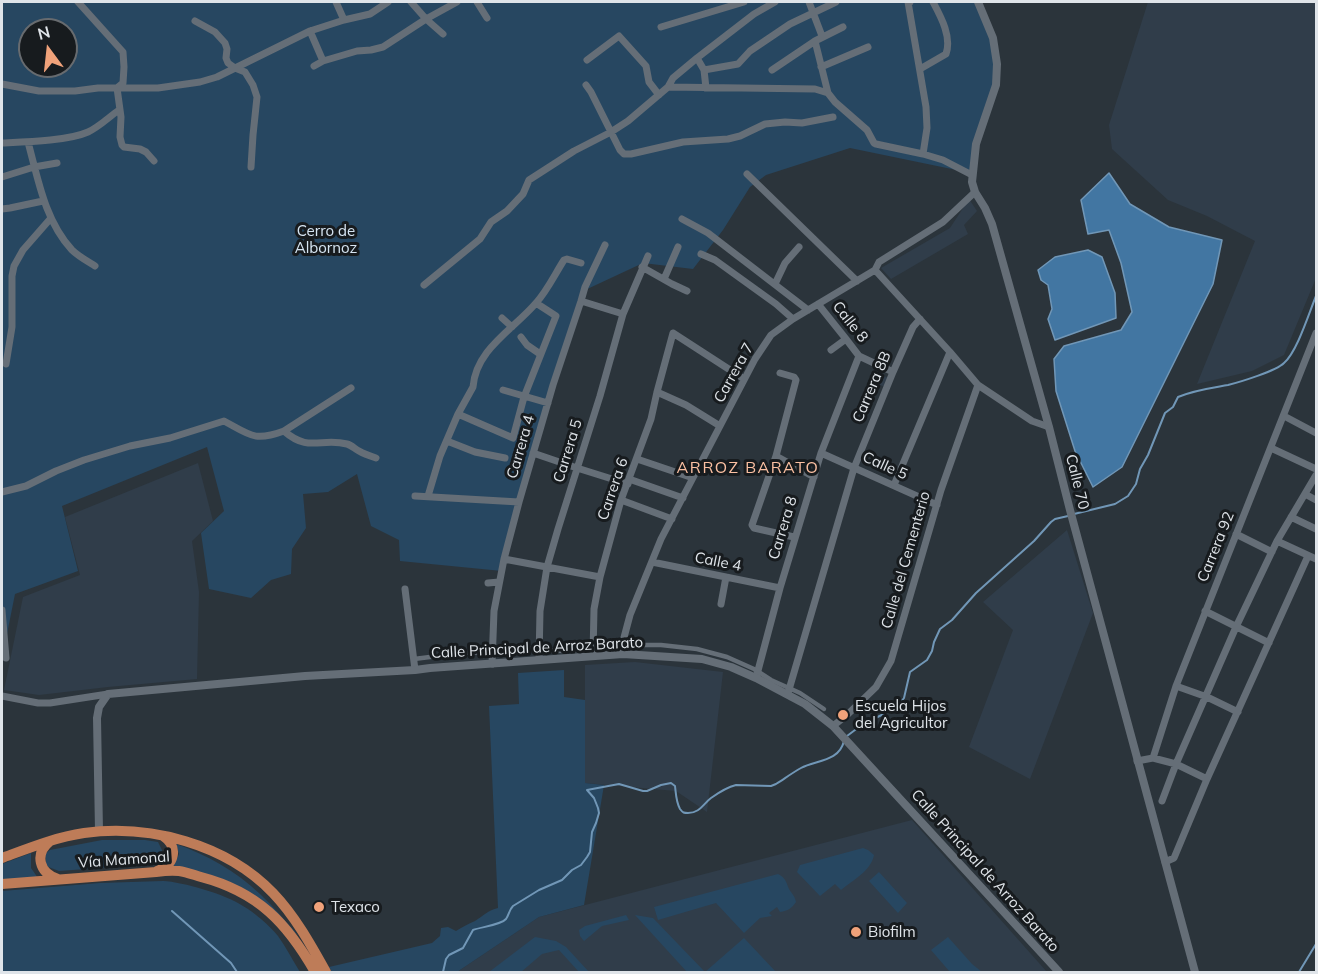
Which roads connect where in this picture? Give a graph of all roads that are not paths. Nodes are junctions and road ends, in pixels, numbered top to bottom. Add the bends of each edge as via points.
1 (78, 2) edge
2 (336, 2) edge
3 (388, 2) edge
4 (411, 2) edge
5 (457, 2) edge
6 (477, 2) edge
7 (744, 2) edge
8 (775, 2) edge
9 (809, 2) edge
10 (836, 2) edge
11 (910, 2) edge
12 (933, 2) edge
13 (978, 2) edge
14 (814, 13) junction
15 (487, 18) dead end
16 (426, 19) junction
17 (344, 20) junction
18 (195, 21) dead end
19 (660, 27) dead end
20 (843, 27) dead end
21 (310, 31) junction
22 (443, 34) dead end
23 (822, 36) junction
24 (815, 40) junction
25 (868, 47) dead end
26 (698, 58) junction
27 (587, 60) dead end
28 (323, 61) junction
29 (314, 66) dead end
30 (821, 67) junction
31 (235, 68) junction
32 (920, 69) junction
33 (704, 70) junction
34 (772, 70) dead end
35 (2, 84) edge
36 (586, 85) dead end
37 (668, 87) junction
38 (117, 88) junction
39 (706, 88) junction
40 (828, 93) junction
41 (659, 94) junction
42 (119, 110) junction
43 (833, 117) dead end
44 (611, 132) junction
45 (27, 142) junction
46 (2, 143) edge
47 (924, 154) junction
48 (154, 161) dead end
49 (57, 163) dead end
50 (34, 167) junction
51 (251, 167) dead end
52 (747, 174) dead end
53 (972, 176) junction
54 (2, 177) edge
55 (975, 192) junction
56 (43, 201) junction
57 (2, 209) edge
58 (51, 218) junction
59 (682, 219) dead end
60 (605, 245) dead end
61 (678, 247) dead end
62 (798, 247) dead end
63 (701, 254) dead end
64 (648, 256) dead end
65 (581, 263) dead end
66 (95, 266) dead end
67 (642, 267) junction
68 (875, 270) junction
69 (664, 279) junction
70 (857, 281) junction
71 (775, 284) junction
72 (424, 285) dead end
73 (687, 291) dead end
74 (580, 301) junction
75 (536, 303) junction
76 (818, 304) junction
77 (808, 310) junction
78 (623, 314) junction
79 (502, 318) dead end
80 (793, 319) junction
81 (920, 319) junction
82 (512, 327) junction
83 (1317, 333) edge
84 (521, 337) dead end
85 (846, 339) junction
86 (1315, 342) edge
87 (831, 350) dead end
88 (950, 352) junction
89 (540, 354) junction
90 (858, 356) junction
91 (6, 364) dead end
92 (892, 372) junction
93 (780, 373) dead end
94 (744, 379) junction
95 (978, 385) junction
96 (351, 388) dead end
97 (503, 390) dead end
98 (657, 392) junction
99 (524, 397) junction
100 (548, 403) junction
101 (458, 414) junction
102 (1284, 416) junction
103 (720, 426) junction
104 (1049, 427) junction
105 (284, 431) junction
106 (1317, 433) edge
107 (447, 441) junction
108 (1271, 448) junction
109 (533, 453) junction
110 (821, 453) junction
111 (776, 456) junction
112 (376, 458) dead end
113 (505, 458) dead end
114 (637, 459) junction
115 (577, 468) junction
116 (854, 468) junction
117 (1317, 470) edge
118 (1317, 475) edge
119 (814, 477) junction
120 (693, 478) junction
121 (629, 481) junction
122 (894, 485) junction
123 (2, 492) edge
124 (1305, 494) junction
125 (415, 496) dead end
126 (428, 496) junction
127 (683, 498) junction
128 (621, 500) junction
129 (1317, 500) edge
130 (519, 502) junction
131 (937, 505) junction
132 (1291, 517) junction
133 (672, 519) junction
134 (1317, 529) edge
135 (1236, 534) junction
136 (794, 537) junction
137 (1277, 541) junction
138 (1272, 552) junction
139 (1308, 556) junction
140 (504, 559) junction
141 (1317, 559) edge
142 (652, 562) junction
143 (547, 567) junction
144 (600, 577) junction
145 (726, 577) junction
146 (499, 582) junction
147 (488, 583) dead end
148 (780, 588) junction
149 (405, 589) dead end
150 (721, 604) dead end
151 (2, 610) edge
152 (1205, 611) junction
153 (1236, 627) junction
154 (1269, 643) junction
155 (539, 650) junction
156 (622, 650) junction
157 (492, 652) junction
158 (593, 652) junction
159 (6, 658) dead end
160 (414, 659) junction
161 (539, 660) junction
162 (492, 664) junction
163 (415, 670) junction
164 (757, 675) junction
165 (1176, 686) junction
166 (789, 690) junction
167 (108, 694) junction
168 (2, 696) edge
169 (1207, 697) junction
170 (824, 709) dead end
171 (1238, 712) junction
172 (833, 726) junction
173 (1153, 758) junction
174 (1137, 761) junction
175 (1176, 764) junction
176 (1207, 779) junction
177 (1162, 801) dead end
178 (99, 831) junction
179 (163, 836) junction
180 (50, 841) junction
181 (2, 858) edge
182 (1165, 862) junction
183 (156, 872) junction
184 (58, 879) junction
185 (2, 884) edge
186 (315, 972) edge
187 (326, 972) edge
188 (1059, 972) edge
189 (1195, 972) edge

1 - 38 street via 123,52 123,83
2 - 17 street
3 - 17 street via 370,14
4 - 16 street
5 - 16 street
6 - 15 street
7 - 19 street
8 - 26 street
9 - 14 street
10 - 14 street
11 - 32 street
12 - 32 street via 949,47 946,54
13 - 53 street, Calle 70 via 993,38 997,64 996,84 976,144
14 - 23 street
14 - 33 street via 790,24 738,64
16 - 22 street
16 - 28 street via 383,47
17 - 21 street
18 - 31 street via 225,43 227,61
20 - 23 street
21 - 28 street
21 - 31 street
23 - 24 street
24 - 30 street
24 - 34 street
25 - 30 street
26 - 33 street
26 - 37 street
27 - 41 street via 619,36 646,66 649,82
28 - 29 street
30 - 40 street
31 - 38 street via 200,82
31 - 51 street via 245,72 257,97
32 - 47 street via 927,118
33 - 39 street
35 - 38 street via 39,91
36 - 44 street
37 - 39 street
37 - 41 street
38 - 42 street
39 - 40 street via 815,89
40 - 47 street via 867,130 874,143
41 - 44 street
42 - 45 street via 89,132
42 - 48 street via 122,145 146,152
43 - 44 street via 772,123 728,139 682,142 631,154 620,150
44 - 72 street via 529,180 507,212 491,222 480,239
45 - 46 street
45 - 50 street
47 - 53 street
49 - 50 street
50 - 54 street
50 - 56 street
52 - 70 street
53 - 55 street, Calle 70
55 - 68 street, Carrera 7 via 943,222 879,262
55 - 104 street, Calle 70 via 989,215
56 - 57 street
56 - 58 street
58 - 66 street via 73,252
58 - 91 street via 14,266
59 - 71 street via 708,233
60 - 74 street, Carrera 4
61 - 69 street
62 - 71 street
63 - 80 street via 715,260
64 - 67 street, Carrera 5
65 - 75 street via 564,260
67 - 69 street
67 - 78 street, Carrera 5
68 - 70 street, Carrera 7
68 - 81 street
69 - 73 street
70 - 76 street, Carrera 7
71 - 77 street
74 - 78 street
74 - 100 street, Carrera 4
75 - 82 street
75 - 89 street via 556,316
76 - 77 street, Carrera 7
76 - 85 street, Calle 8
77 - 80 street, Carrera 7
78 - 115 street, Carrera 5
79 - 82 street
80 - 94 street, Carrera 7 via 771,335
81 - 88 street
81 - 92 street, Carrera 8B
82 - 101 street via 484,354 473,387
83 - 86 street, Carrera 92
84 - 89 street
85 - 87 street
85 - 90 street, Calle 8
86 - 102 street, Carrera 92
88 - 95 street
88 - 122 street
89 - 99 street
90 - 92 street, Calle 8
90 - 110 street, Carrera 8
92 - 116 street, Carrera 8B
93 - 111 street via 796,380
94 - 98 street, Carrera 6 via 672,333
94 - 103 street, Carrera 7
95 - 104 street via 1032,421
95 - 131 street, Calle del Cementerio
96 - 105 street
97 - 99 street
98 - 103 street
98 - 114 street, Carrera 6
99 - 100 street
99 - 101 street via 513,438
100 - 109 street, Carrera 4
101 - 107 street
102 - 106 street
102 - 108 street, Carrera 92
103 - 120 street, Carrera 7
104 - 174 street, Calle 70
105 - 112 street via 302,443 350,444
105 - 123 street via 256,437 224,421 213,423 84,460 26,486
107 - 113 street
107 - 126 street
108 - 117 street
108 - 135 street, Carrera 92
109 - 115 street
109 - 130 street, Carrera 4
110 - 116 street, Calle 5
110 - 119 street, Carrera 8
111 - 119 street
111 - 136 street via 752,526
114 - 120 street
114 - 121 street, Carrera 6
115 - 121 street
115 - 143 street, Carrera 5
116 - 122 street, Calle 5
116 - 166 street, Carrera 8B
118 - 124 street
119 - 136 street, Carrera 8
120 - 127 street, Carrera 7
121 - 127 street
121 - 128 street, Carrera 6
122 - 131 street, Calle 5
124 - 129 street
124 - 132 street
125 - 126 street
126 - 130 street
127 - 133 street, Carrera 7
128 - 133 street
128 - 144 street, Carrera 6
130 - 140 street, Carrera 4
131 - 172 street, Calle del Cementerio via 891,661 876,687
132 - 134 street
132 - 137 street
133 - 142 street, Carrera 7
135 - 138 street
135 - 152 street, Carrera 92
136 - 148 street, Carrera 8
137 - 138 street
137 - 139 street
138 - 153 street
139 - 141 street
139 - 154 street
140 - 143 street
140 - 146 street, Carrera 4
142 - 145 street, Calle 4
142 - 156 street, Carrera 7 via 630,615
143 - 144 street
143 - 155 street, Carrera 5
144 - 158 street, Carrera 6 via 594,609
145 - 148 street, Calle 4
145 - 150 street
146 - 147 street
146 - 157 street, Carrera 4
148 - 164 street, Carrera 8
149 - 160 street
151 - 159 street
152 - 153 street
152 - 165 street, Carrera 92
153 - 154 street
153 - 169 street
154 - 171 street
155 - 157 street
155 - 158 street
155 - 161 street, Carrera 5
156 - 158 street, Calle Principal de Arroz Barato
156 - 164 street, Calle Principal de Arroz Barato via 702,659
157 - 160 street
157 - 162 street, Carrera 4
158 - 161 street, Calle Principal de Arroz Barato
160 - 163 street
161 - 162 street, Calle Principal de Arroz Barato
162 - 163 street, Calle Principal de Arroz Barato
163 - 167 street, Calle Principal de Arroz Barato
164 - 166 street, Calle Principal de Arroz Barato
165 - 169 street
165 - 173 street, Carrera 92
166 - 170 street
166 - 172 street, Calle Principal de Arroz Barato
167 - 168 street, Calle Principal de Arroz Barato via 38,703
167 - 178 street via 97,718
169 - 171 street
169 - 175 street
171 - 176 street
172 - 188 street, Calle Principal de Arroz Barato
173 - 174 street
173 - 175 street
174 - 182 street, Calle 70
175 - 176 street
175 - 177 street
176 - 182 street via 1174,858
178 - 179 main road, Vía Mamonal
178 - 180 main road, Vía Mamonal
179 - 183 main road via 172,844 173,856 167,867
179 - 187 main road, Vía Mamonal via 215,852 259,881 283,906
180 - 181 main road, Vía Mamonal
180 - 184 main road via 42,849 41,865
182 - 189 street, Calle 70
183 - 184 main road, Vía Mamonal
183 - 186 main road, Vía Mamonal via 178,871 212,880 250,897 282,924
184 - 185 main road, Vía Mamonal

